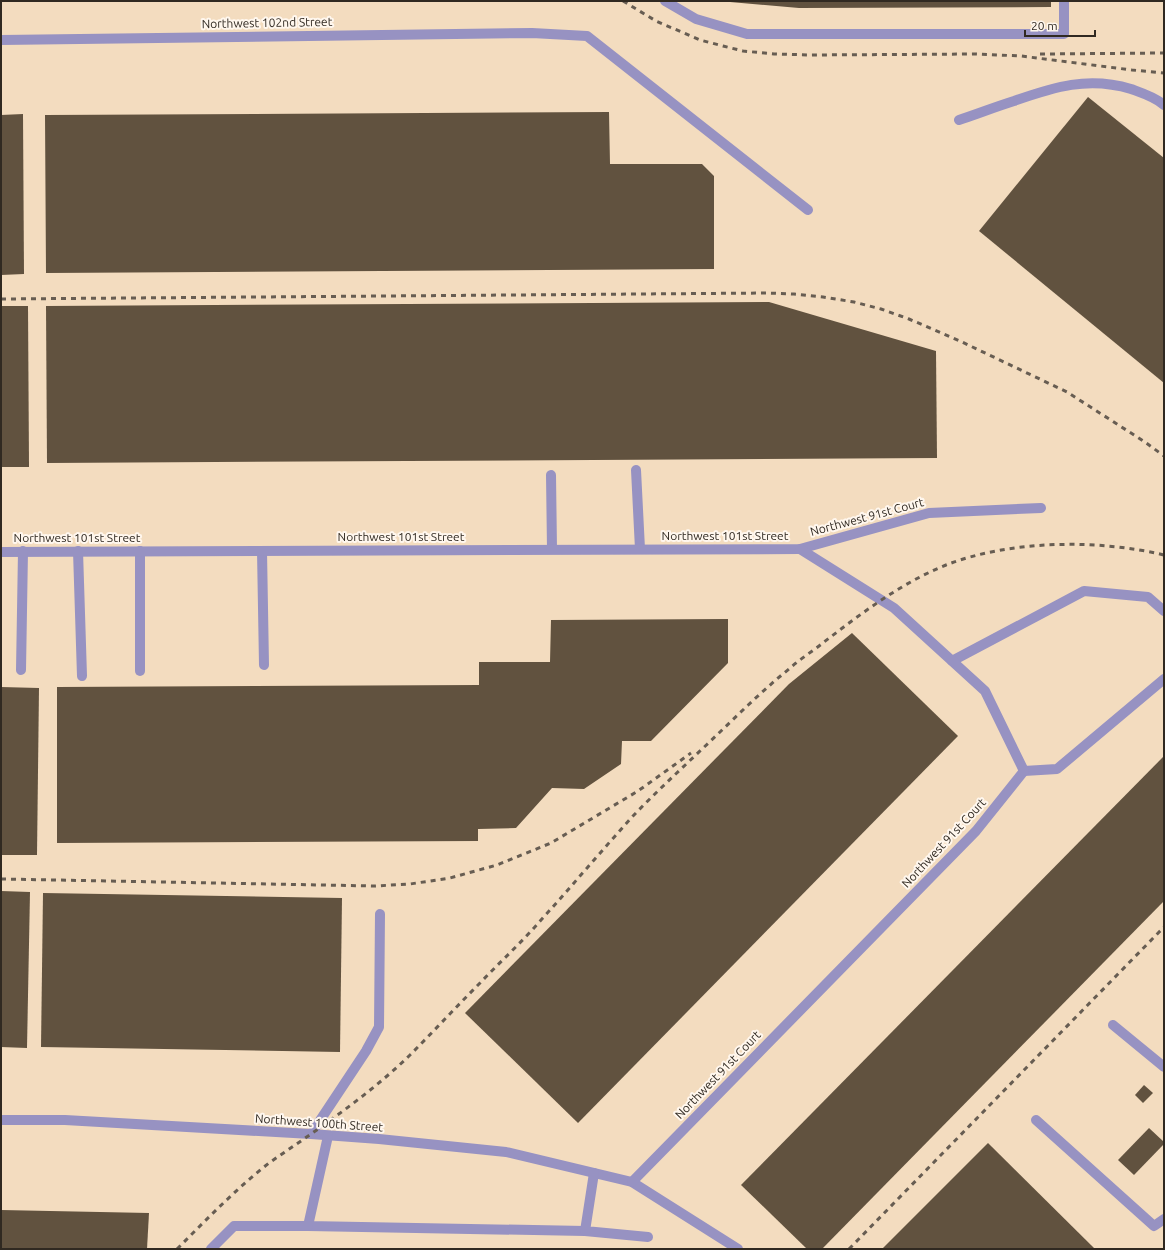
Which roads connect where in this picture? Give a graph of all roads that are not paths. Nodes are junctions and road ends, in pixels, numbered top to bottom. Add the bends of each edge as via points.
1 (665, 1) edge
2 (1064, 1) edge
3 (1, 40) edge
4 (1164, 105) edge
5 (959, 120) dead end
6 (808, 210) dead end
7 (636, 470) dead end
8 (551, 474) dead end
9 (1041, 508) dead end
10 (800, 549) junction
11 (552, 550) junction
12 (640, 550) junction
13 (23, 551) junction
14 (78, 551) junction
15 (140, 551) junction
16 (262, 551) junction
17 (1, 552) edge
18 (1164, 611) edge
19 (952, 661) junction
20 (264, 665) dead end
21 (21, 670) dead end
22 (140, 671) dead end
23 (82, 676) dead end
24 (1164, 679) edge
25 (1024, 771) junction
26 (380, 914) dead end
27 (1113, 1025) dead end
28 (1164, 1067) edge
29 (1, 1120) edge
30 (1036, 1120) dead end
31 (310, 1134) junction
32 (328, 1136) junction
33 (594, 1173) junction
34 (632, 1182) junction
35 (1164, 1219) edge
36 (308, 1226) junction
37 (585, 1231) junction
38 (648, 1237) dead end
39 (211, 1249) edge
40 (738, 1249) edge

1 - 2 street via 696,19 747,34 1064,34
3 - 6 street, Northwest 102nd Street via 532,33 587,36
4 - 5 street via 1138,91 1115,84 1087,83 1039,92
7 - 12 street
8 - 11 street
9 - 10 street, Northwest 91st Court via 929,513
10 - 12 street, Northwest 101st Street
10 - 19 street, Northwest 91st Court via 894,608
11 - 12 street, Northwest 101st Street
11 - 16 street, Northwest 101st Street
13 - 14 street, Northwest 101st Street
13 - 17 street, Northwest 101st Street
13 - 21 street
14 - 15 street, Northwest 101st Street
14 - 23 street
15 - 16 street, Northwest 101st Street
15 - 22 street
16 - 20 street
18 - 19 street via 1148,597 1084,591
19 - 25 street, Northwest 91st Court via 985,691
24 - 25 street via 1058,769
25 - 34 street, Northwest 91st Court via 976,831
26 - 31 street via 379,1027
27 - 28 street
29 - 31 street, Northwest 100th Street via 65,1120
30 - 35 street via 1154,1226
31 - 32 street, Northwest 100th Street
32 - 33 street, Northwest 100th Street via 506,1152
32 - 36 street
33 - 34 street, Northwest 100th Street
33 - 37 street
34 - 40 street, Northwest 100th Street
36 - 37 street
36 - 39 street via 234,1226
37 - 38 street

